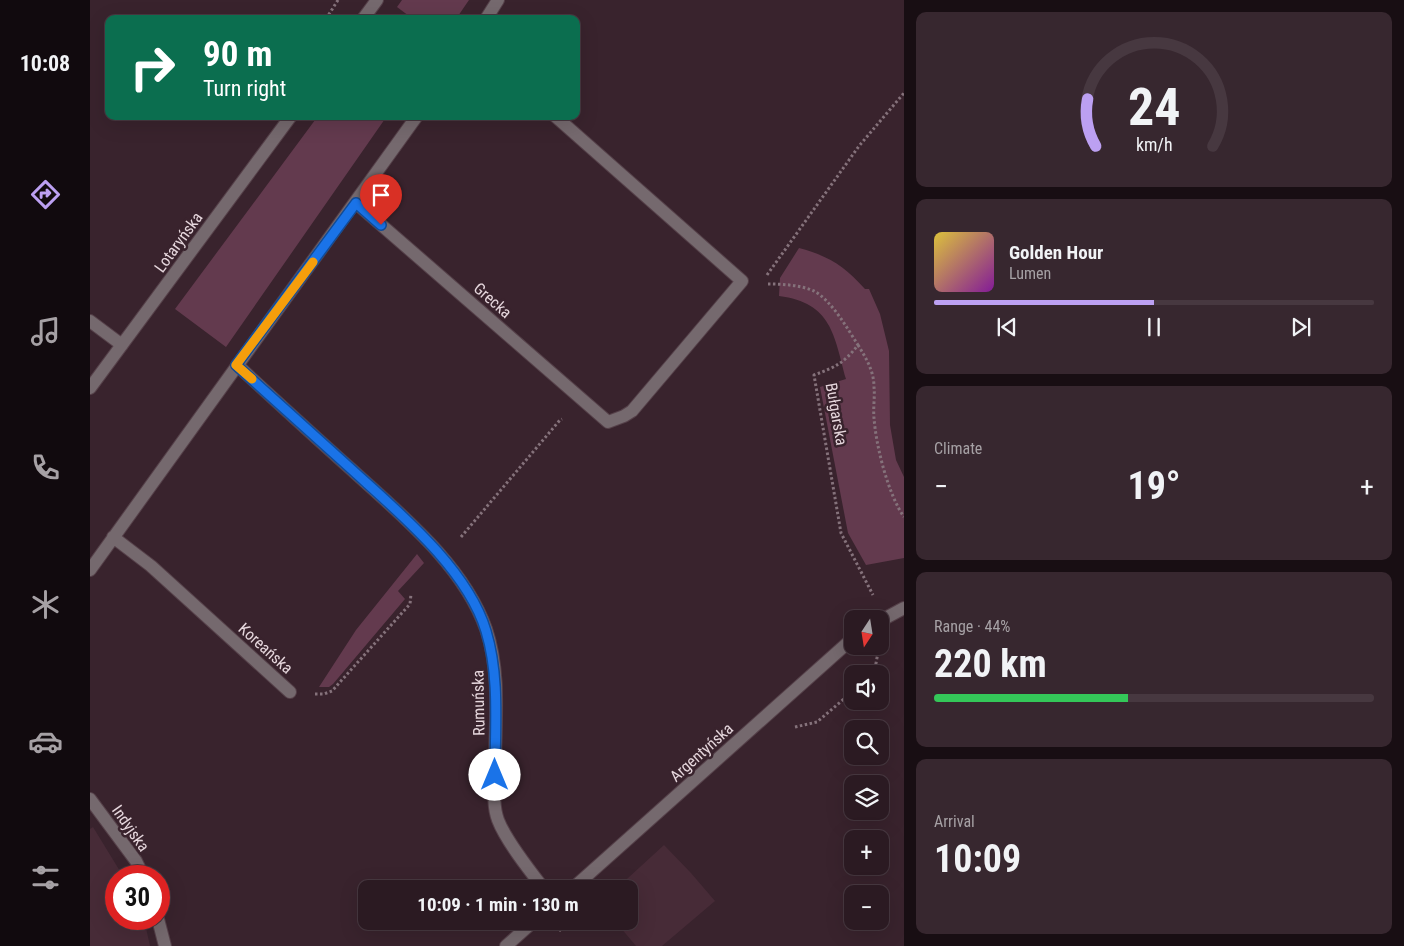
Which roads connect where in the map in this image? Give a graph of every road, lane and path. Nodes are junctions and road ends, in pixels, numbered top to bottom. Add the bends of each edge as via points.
1 (338, 0) edge
2 (377, 0) edge
3 (498, 0) edge
4 (329, 15) edge
5 (366, 15) edge
6 (489, 15) edge
7 (904, 93) edge
8 (288, 120) edge
9 (414, 120) edge
10 (560, 120) edge
11 (356, 203) junction
12 (766, 275) dead end
13 (761, 283) dead end
14 (90, 321) edge
15 (858, 344) junction
16 (122, 345) junction
17 (236, 365) junction
18 (90, 388) edge
19 (590, 406) junction
20 (904, 516) edge
21 (113, 537) junction
22 (444, 558) junction
23 (90, 570) edge
24 (411, 594) dead end
25 (875, 598) dead end
26 (904, 608) edge
27 (889, 616) edge
28 (844, 646) edge
29 (290, 692) joint
30 (90, 799) edge
31 (138, 865) edge
32 (538, 880) edge
33 (582, 880) edge
34 (161, 930) edge
35 (524, 930) edge
36 (165, 946) edge
37 (506, 946) edge

1 - 4 path
2 - 5 street
3 - 6 street
7 - 12 path via 859,146
8 - 16 street, Lotaryńska
9 - 11 street
10 - 19 street, Grecka via 742,281 632,411 608,422
11 - 17 street
11 - 19 street, Grecka
13 - 15 path via 788,284 814,291 835,309
14 - 16 street
15 - 20 path via 870,364 881,457 890,489
15 - 25 path, Bułgarska via 847,359 814,375 841,533
16 - 18 street, Lotaryńska
17 - 21 street
17 - 22 street, Rumuńska
19 - 22 path via 560,420
21 - 23 street
21 - 29 street, Koreańska via 151,566
22 - 32 street, Rumuńska via 474,602 491,651 495,679 494,794 497,818
24 - 29 path, Koreańska via 410,604 332,691 324,694
26 - 27 street
28 - 33 street, Argentyńska
30 - 31 street, Indyjska
34 - 36 street
35 - 37 street

